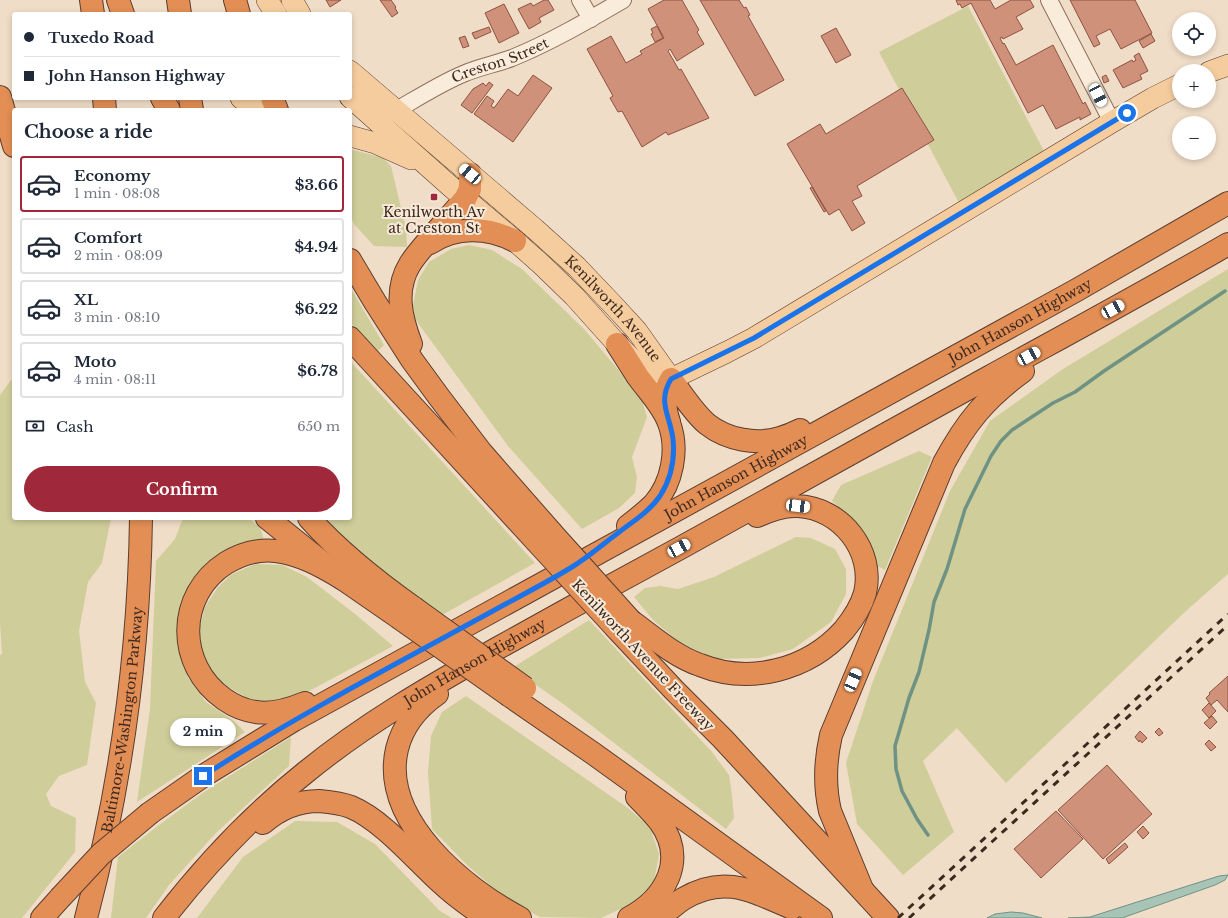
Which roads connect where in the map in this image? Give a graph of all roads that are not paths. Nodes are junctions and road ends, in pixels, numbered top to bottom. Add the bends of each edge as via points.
1 (91, 0) edge
2 (118, 0) edge
3 (178, 0) edge
4 (183, 0) edge
5 (235, 0) edge
6 (267, 0) edge
7 (292, 0) edge
8 (580, 0) edge
9 (623, 0) edge
10 (1049, 0) edge
11 (92, 12) edge
12 (122, 12) edge
13 (180, 12) edge
14 (188, 12) edge
15 (239, 12) edge
16 (275, 12) edge
17 (299, 12) edge
18 (591, 19) junction
19 (1228, 65) edge
20 (1216, 69) edge
21 (352, 73) edge
22 (1172, 88) edge
23 (0, 97) edge
24 (352, 98) edge
25 (244, 100) edge
26 (256, 108) edge
27 (387, 116) junction
28 (1112, 122) junction
29 (352, 126) edge
30 (352, 137) edge
31 (12, 139) edge
32 (436, 173) junction
33 (470, 174) junction
34 (465, 199) junction
35 (1228, 203) edge
36 (515, 240) junction
37 (1228, 244) edge
38 (417, 254) junction
39 (352, 263) edge
40 (1113, 309) junction
41 (352, 340) edge
42 (617, 344) junction
43 (425, 378) junction
44 (671, 379) junction
45 (880, 399) junction
46 (669, 422) junction
47 (141, 520) edge
48 (269, 520) edge
49 (311, 520) edge
50 (543, 536) junction
51 (693, 541) junction
52 (574, 566) junction
53 (343, 579) junction
54 (406, 613) junction
55 (624, 625) junction
56 (530, 630) junction
57 (387, 669) junction
58 (518, 692) junction
59 (594, 754) junction
60 (720, 845) junction
61 (193, 881) junction
62 (862, 889) junction
63 (42, 918) edge
64 (86, 918) edge
65 (164, 918) edge
66 (488, 918) edge
67 (520, 918) edge
68 (629, 918) edge
69 (658, 918) edge
70 (817, 918) edge
71 (821, 918) edge
72 (888, 918) edge

1 - 11 highway
2 - 12 highway
3 - 13 highway
4 - 14 main road
5 - 15 highway
6 - 16 main road
7 - 17 main road
8 - 18 street
9 - 18 street, Creston Street
10 - 28 street
18 - 27 street, Creston Street via 512,58 462,74
19 - 20 main road
21 - 27 main road, Kenilworth Avenue
22 - 28 main road
23 - 31 highway
24 - 27 main road, Kenilworth Avenue
25 - 26 main road
27 - 29 main road
27 - 32 main road, Kenilworth Avenue
27 - 33 main road, Kenilworth Avenue
28 - 44 main road via 754,338
30 - 32 main road via 398,152
32 - 34 main road, Kenilworth Avenue
33 - 34 highway via 470,189
33 - 44 main road, Kenilworth Avenue via 588,278 637,332
34 - 36 main road, Kenilworth Avenue
34 - 38 highway
35 - 45 highway, John Hanson Highway
36 - 38 highway via 491,232 463,230 441,236
36 - 42 main road, Kenilworth Avenue via 574,296
37 - 40 highway, John Hanson Highway
38 - 43 highway via 403,278 400,305 402,318
39 - 43 highway
40 - 51 highway, John Hanson Highway
40 - 62 highway via 1023,371 987,401 962,432 939,474 835,724 827,754 825,784 830,811
41 - 50 highway, Kenilworth Avenue Freeway
42 - 44 main road, Kenilworth Avenue via 644,372 656,378
42 - 46 highway
43 - 50 highway
44 - 45 highway via 707,424 729,436 748,440 780,438
44 - 46 highway via 664,400
45 - 52 highway, John Hanson Highway
46 - 52 highway via 674,449 672,466 659,497 639,517
47 - 64 highway, Baltimore-Washington Parkway via 138,612 129,700 113,803
48 - 53 highway
49 - 54 highway via 374,578
50 - 55 highway, Kenilworth Avenue Freeway, bridge
51 - 55 highway via 778,508 798,506 817,509 841,523 858,545 865,562 866,588 863,600 846,627 817,653 785,668 749,674 727,673 693,663
51 - 56 highway, John Hanson Highway
52 - 57 highway, John Hanson Highway
53 - 54 highway
53 - 57 highway via 310,560 293,554 276,551 257,552 233,559 213,574 193,603 188,626 190,648 198,670 211,688 237,707 267,713 288,710
54 - 58 highway, bridge
55 - 62 highway, Kenilworth Avenue Freeway via 674,690
56 - 61 highway, John Hanson Highway via 412,697 346,741 267,805
56 - 67 highway via 434,696 418,710 401,734 395,762 396,782 402,803 416,831 459,876
57 - 63 highway, John Hanson Highway, bridge via 294,720 150,812 101,854
58 - 59 highway
58 - 60 highway via 576,726
59 - 60 highway
59 - 68 highway via 655,816 671,845 669,879 649,905
60 - 71 highway
61 - 65 highway, John Hanson Highway
61 - 66 highway via 277,812 306,802 332,802 350,806 368,817 391,835 440,882
62 - 72 highway, Kenilworth Avenue Freeway
69 - 70 highway via 693,894 722,885 750,890

